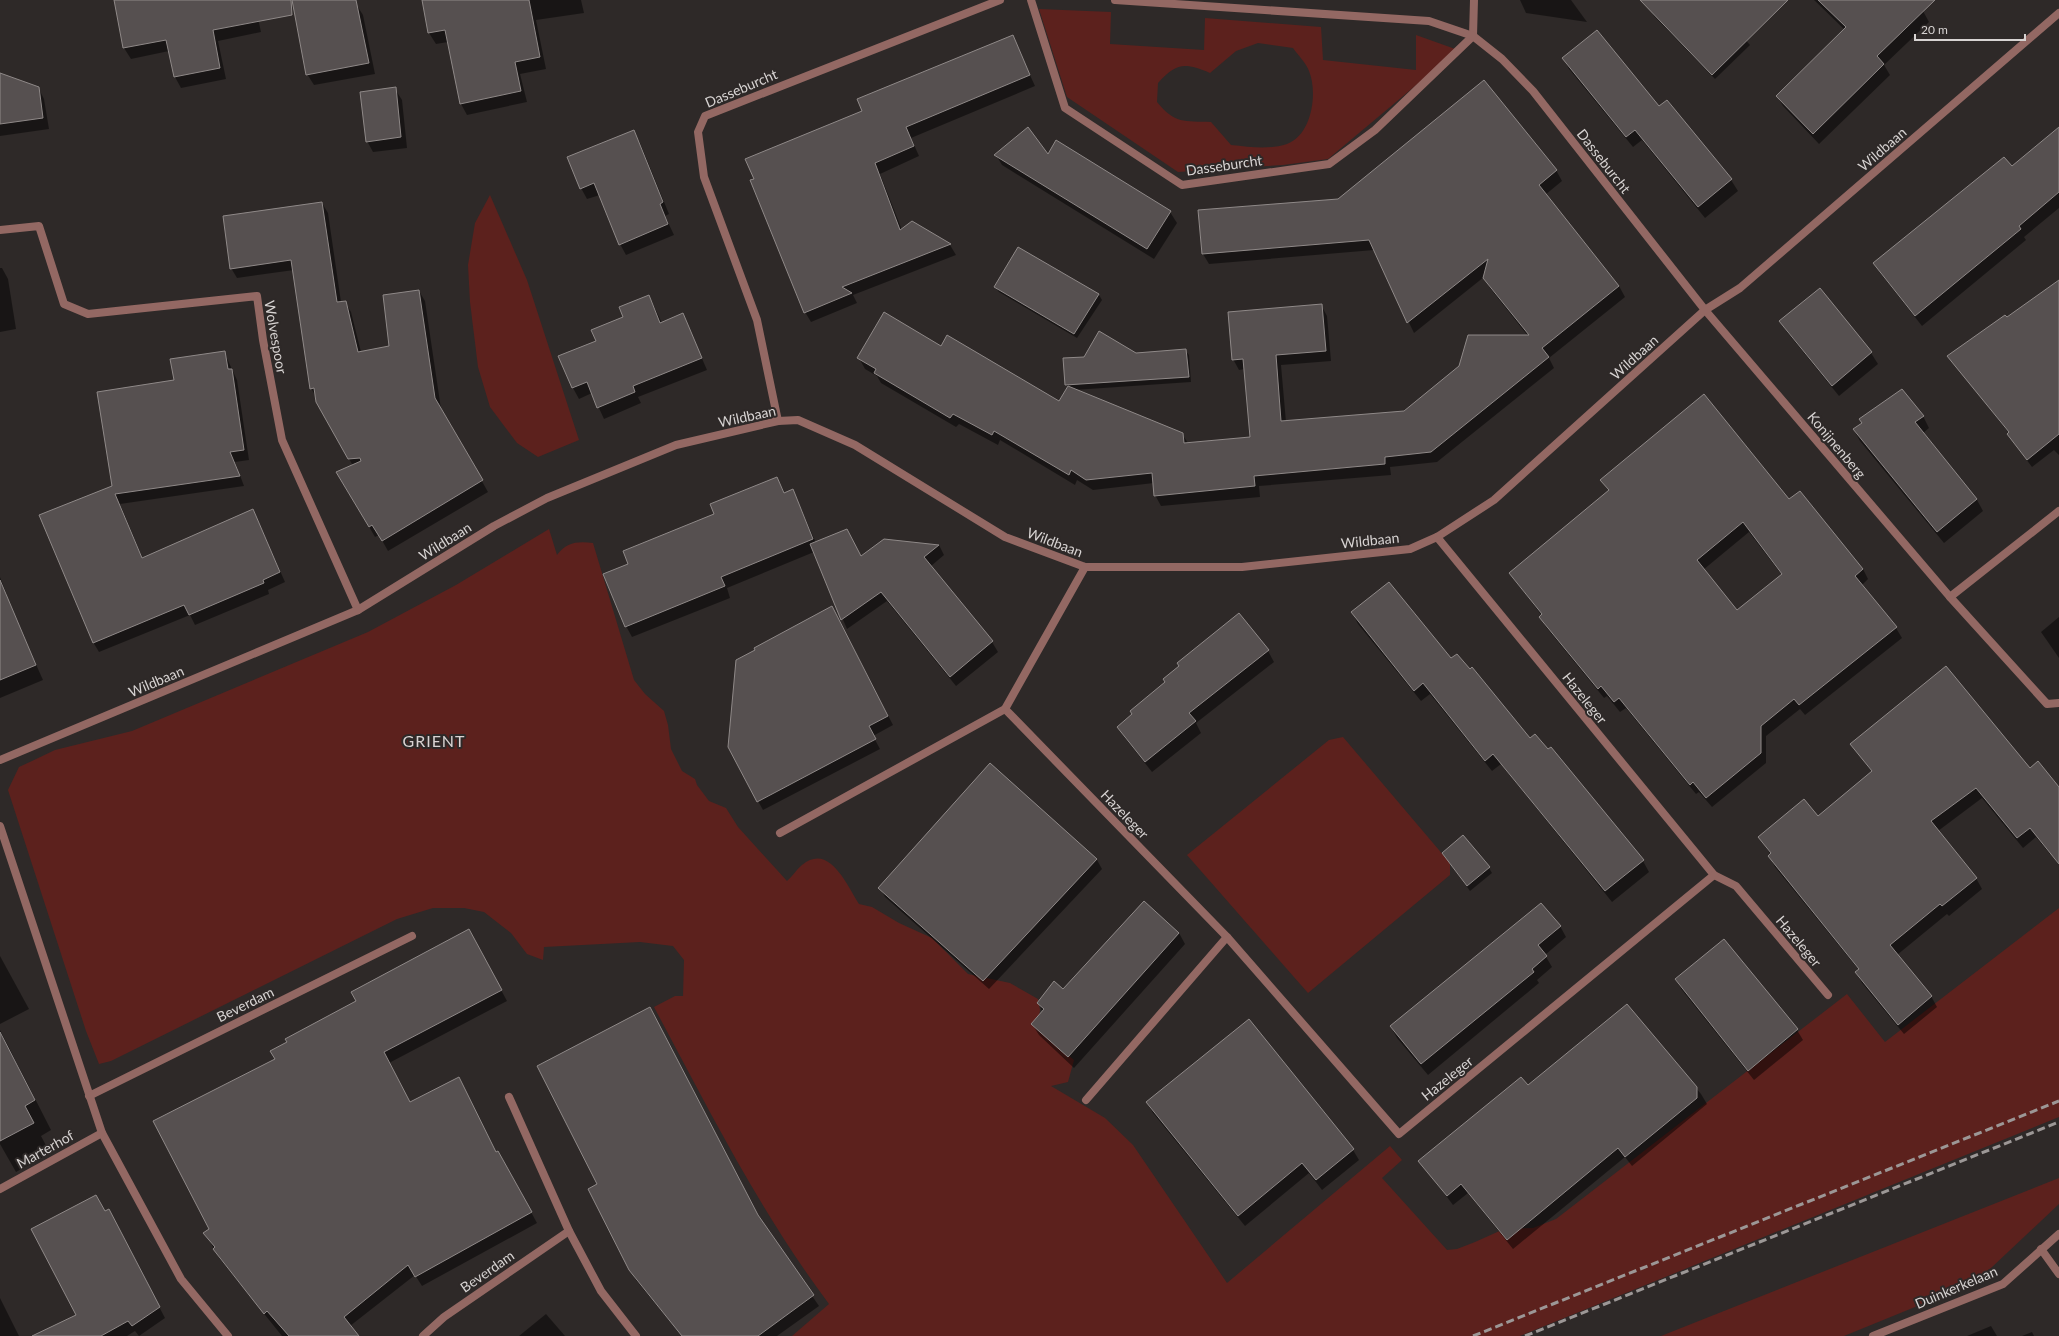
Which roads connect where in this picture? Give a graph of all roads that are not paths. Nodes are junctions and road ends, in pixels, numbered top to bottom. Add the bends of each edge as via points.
1 (1031, 0) edge
2 (1115, 0) edge
3 (1474, 0) edge
4 (995, 1) edge
5 (2059, 14) edge
6 (1473, 36) junction
7 (0, 230) edge
8 (1705, 310) junction
9 (778, 421) junction
10 (2059, 511) edge
11 (1437, 537) junction
12 (1085, 567) junction
13 (1950, 597) junction
14 (358, 610) junction
15 (2059, 703) edge
16 (1005, 708) junction
17 (0, 760) edge
18 (0, 826) edge
19 (780, 832) dead end
20 (1714, 876) junction
21 (412, 936) dead end
22 (1227, 937) junction
23 (1828, 994) dead end
24 (89, 1096) junction
25 (509, 1097) dead end
26 (1086, 1100) dead end
27 (102, 1133) junction
28 (0, 1189) edge
29 (569, 1231) junction
30 (2059, 1234) edge
31 (2041, 1249) junction
32 (2059, 1274) edge
33 (228, 1336) edge
34 (423, 1336) edge
35 (636, 1336) edge
36 (1873, 1336) edge

1 - 6 street, Dasseburcht via 1065,108 1182,185 1329,164 1375,130
2 - 6 street, Dasseburcht via 1429,21
3 - 6 street
4 - 9 street, Dasseburcht via 705,116 698,132 704,177 757,320
5 - 8 street, Wildbaan via 1740,288
6 - 8 street, Dasseburcht via 1502,59 1533,91
7 - 14 street, Wolvespoor via 39,226 64,304 88,314 257,296 282,440
8 - 11 street, Wildbaan via 1494,500
8 - 13 street, Konijnenberg
9 - 12 street, Wildbaan via 798,420 856,445 1005,537
9 - 14 street, Wildbaan via 676,445 547,498 494,526
10 - 13 street
11 - 12 street, Wildbaan via 1410,549 1242,567
11 - 20 street, Hazeleger
12 - 16 street
13 - 15 street, Konijnenberg via 2047,704
14 - 17 street, Wildbaan
16 - 19 street
16 - 22 street, Hazeleger
18 - 24 street
20 - 22 street, Hazeleger via 1399,1134
20 - 23 street, Hazeleger via 1736,886
21 - 24 street, Beverdam
22 - 26 street
24 - 27 street
25 - 29 street
27 - 28 street, Marterhof
27 - 33 street via 180,1279
29 - 34 street, Beverdam via 444,1317
29 - 35 street via 601,1291
30 - 31 street, Duinkerkelaan
31 - 32 street
31 - 36 street, Duinkerkelaan via 2003,1284

